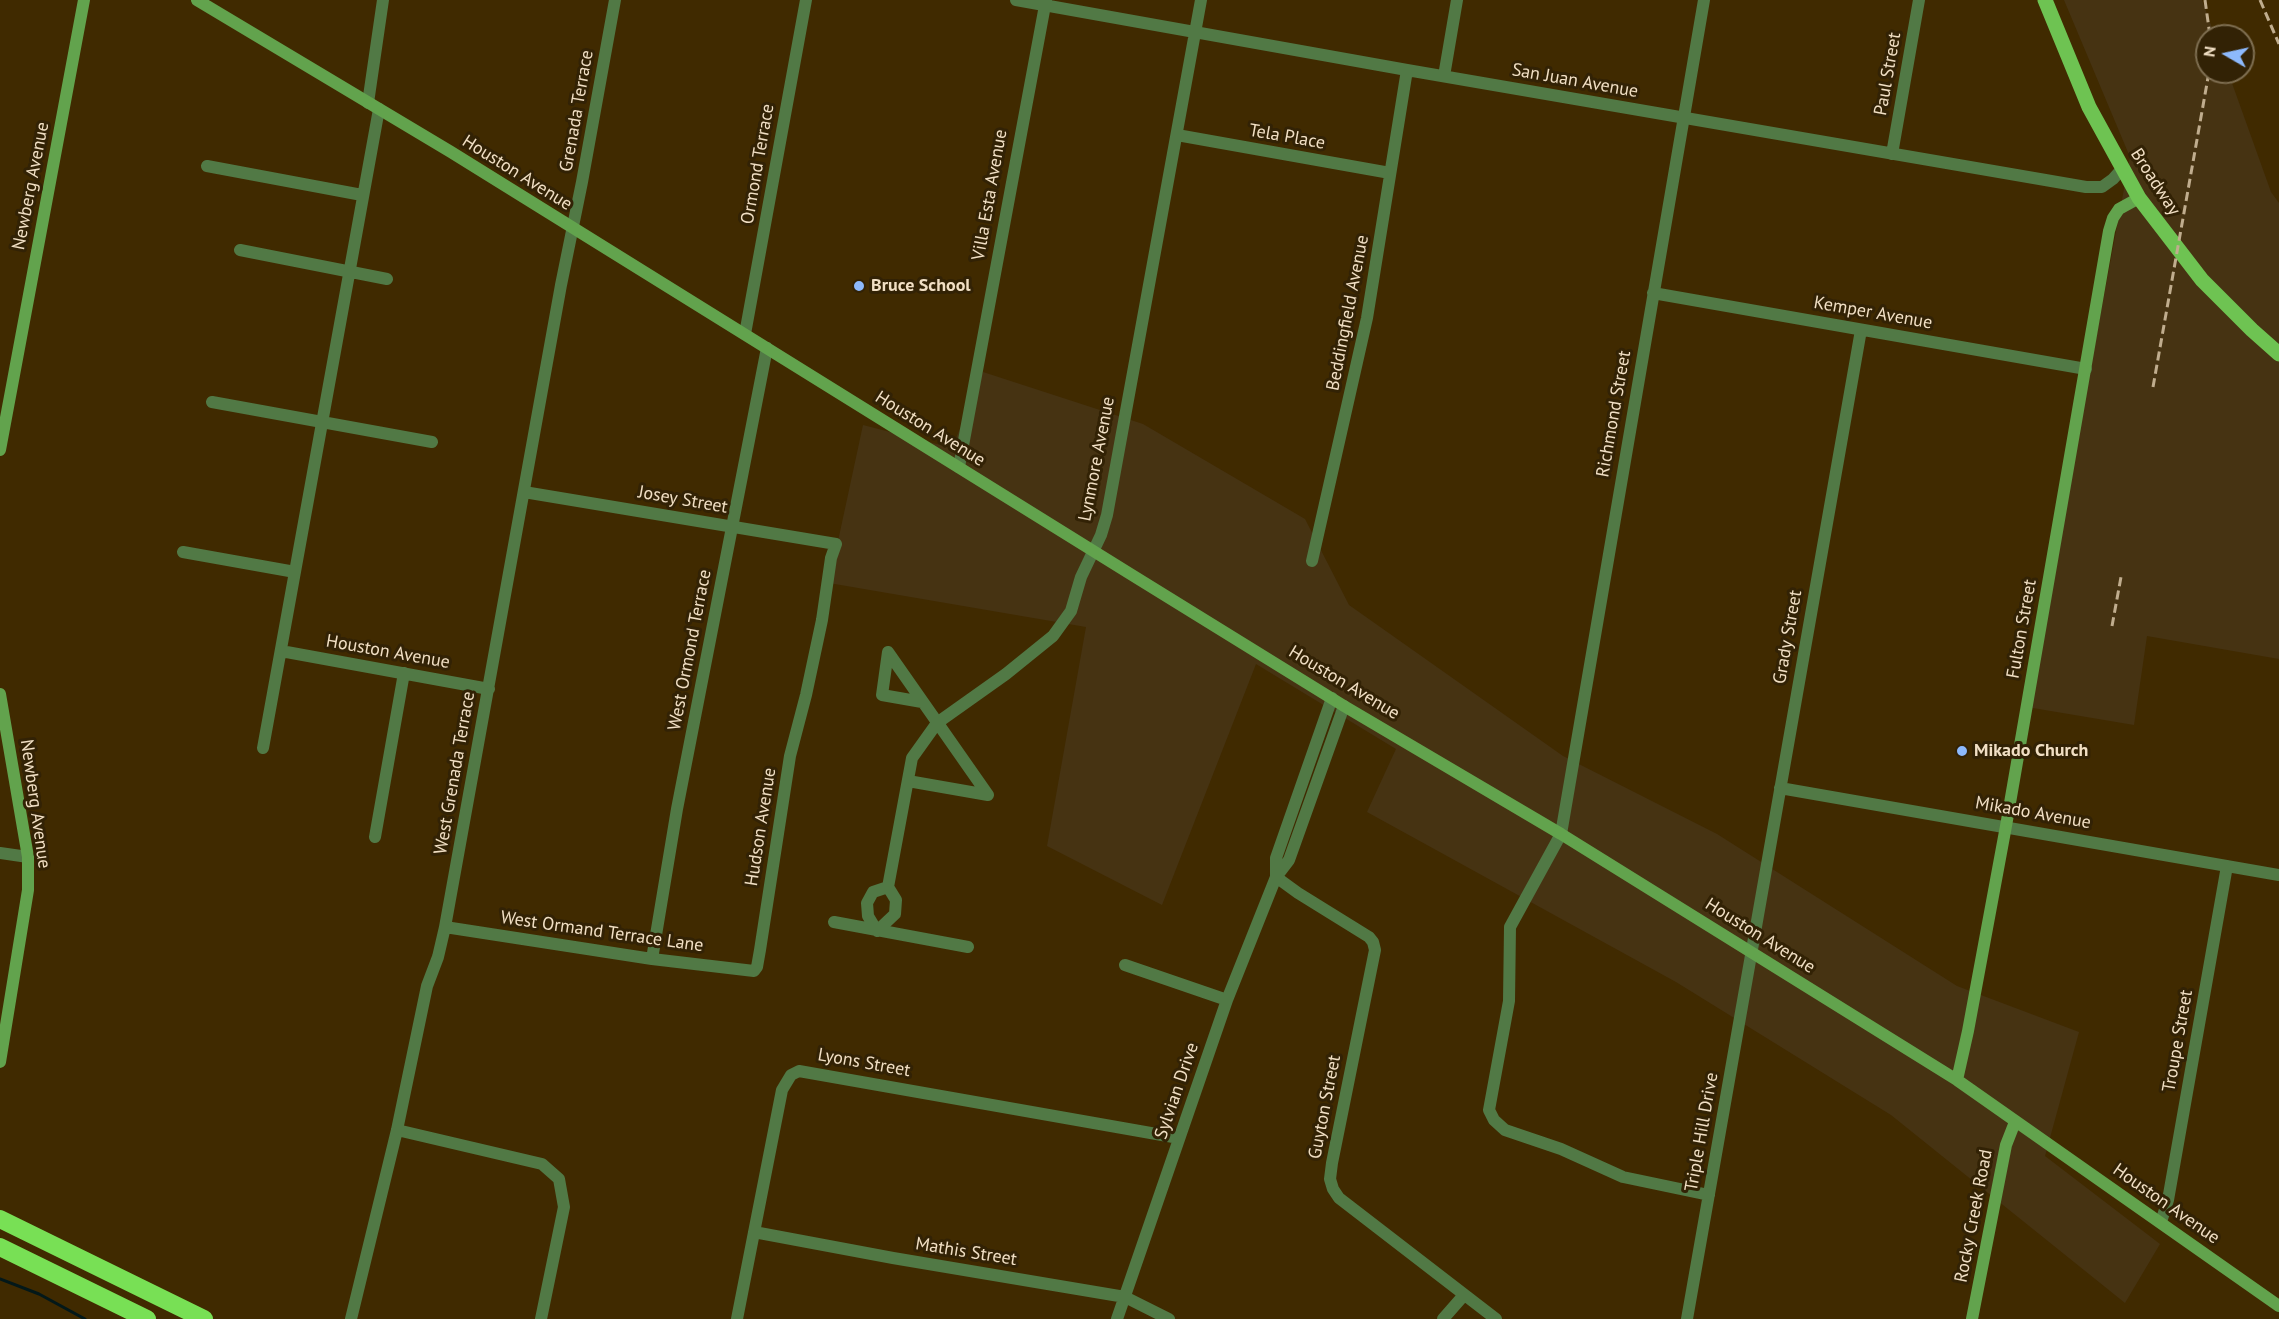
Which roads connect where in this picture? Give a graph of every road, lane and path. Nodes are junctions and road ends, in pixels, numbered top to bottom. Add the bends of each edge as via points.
1 (84, 0) edge
2 (197, 0) edge
3 (383, 0) edge
4 (615, 0) edge
5 (806, 0) edge
6 (1016, 0) edge
7 (1202, 0) edge
8 (1457, 0) edge
9 (1704, 0) edge
10 (1919, 0) edge
11 (2045, 0) edge
12 (1045, 3) edge
13 (1197, 32) junction
14 (1407, 70) junction
15 (1444, 76) junction
16 (373, 106) junction
17 (1683, 118) junction
18 (1177, 135) junction
19 (1892, 154) junction
20 (207, 166) dead end
21 (2122, 169) junction
22 (1390, 173) junction
23 (362, 195) junction
24 (2139, 198) junction
25 (573, 229) junction
26 (240, 250) dead end
27 (349, 272) junction
28 (387, 279) dead end
29 (1653, 293) junction
30 (1861, 330) junction
31 (745, 334) junction
32 (767, 348) junction
33 (2279, 354) edge
34 (2086, 369) junction
35 (212, 402) dead end
36 (321, 421) junction
37 (432, 442) dead end
38 (0, 450) edge
39 (959, 467) junction
40 (524, 492) junction
41 (732, 527) junction
42 (836, 544) joint
43 (1093, 551) junction
44 (183, 552) dead end
45 (1312, 561) dead end
46 (294, 572) junction
47 (281, 651) junction
48 (404, 673) junction
49 (489, 689) junction
50 (0, 694) edge
51 (1332, 698) junction
52 (922, 702) dead end
53 (1344, 706) junction
54 (937, 723) junction
55 (262, 748) dead end
56 (908, 781) junction
57 (1780, 788) junction
58 (2006, 826) junction
59 (1561, 834) junction
60 (375, 837) dead end
61 (0, 853) edge
62 (28, 857) junction
63 (2227, 866) junction
64 (2279, 875) edge
65 (1276, 876) junction
66 (888, 887) junction
67 (834, 922) dead end
68 (445, 927) junction
69 (878, 930) junction
70 (968, 947) dead end
71 (1752, 951) junction
72 (652, 959) junction
73 (1125, 965) dead end
74 (754, 971) joint
75 (1227, 1000) junction
76 (0, 1062) edge
77 (1957, 1080) junction
78 (2015, 1122) junction
79 (397, 1130) junction
80 (1179, 1138) junction
81 (1709, 1195) junction
82 (2161, 1222) junction
83 (8, 1223) edge
84 (754, 1232) junction
85 (6, 1250) edge
86 (1464, 1294) junction
87 (1125, 1297) junction
88 (2279, 1306) edge
89 (147, 1319) edge
90 (204, 1319) edge
91 (351, 1319) edge
92 (541, 1319) edge
93 (737, 1319) edge
94 (1117, 1319) edge
95 (1169, 1319) edge
96 (1443, 1319) edge
97 (1496, 1319) edge
98 (1687, 1319) edge
99 (1972, 1319) edge

1 - 38 street, Newberg Avenue
2 - 16 street, Houston Avenue
3 - 16 street
4 - 25 street, Grenada Terrace
5 - 31 street, Ormond Terrace
6 - 12 street, San Juan Avenue
7 - 13 street, Lynmore Avenue
8 - 15 street
9 - 17 street, Richmond Street
10 - 19 street, Paul Street
11 - 21 main road, Broadway via 2089,107
12 - 13 street, San Juan Avenue
12 - 39 street, Villa Esta Avenue
13 - 14 street, San Juan Avenue
13 - 18 street, Lynmore Avenue
14 - 15 street, San Juan Avenue
14 - 22 street, Beddingfield Avenue
15 - 17 street, San Juan Avenue
16 - 23 street
16 - 25 street, Houston Avenue
17 - 19 street, San Juan Avenue
17 - 29 street, Richmond Street
18 - 22 street, Tela Place
18 - 43 street, Lynmore Avenue via 1107,515
19 - 21 street, San Juan Avenue via 2096,188
20 - 23 street
21 - 24 main road, Broadway
22 - 45 street, Beddingfield Avenue via 1357,369
23 - 27 street
24 - 33 main road, Broadway via 2202,280
24 - 34 street, Fulton Street via 2119,209 2112,218
25 - 31 street, Houston Avenue
25 - 40 street, West Grenada Terrace
26 - 27 street
27 - 28 street
27 - 36 street
29 - 30 street, Kemper Avenue
29 - 59 street, Richmond Street
30 - 34 street, Kemper Avenue
30 - 57 street, Grady Street
31 - 32 street, Houston Avenue
32 - 39 street, Houston Avenue
32 - 41 street, West Ormond Terrace
34 - 58 street, Fulton Street
35 - 36 street
36 - 37 street
36 - 46 street
39 - 43 street, Houston Avenue
40 - 41 street, Josey Street
40 - 49 street, West Grenada Terrace
41 - 42 street, Josey Street
41 - 72 street, West Ormond Terrace
42 - 74 street, Hudson Avenue via 790,756
43 - 51 street, Houston Avenue
43 - 54 street, Lynmore Avenue via 1071,611 1053,636
44 - 46 street
46 - 47 street
47 - 48 street, Houston Avenue
47 - 55 street
48 - 49 street, Houston Avenue
48 - 60 street
49 - 68 street, West Grenada Terrace
50 - 62 street, Newberg Avenue
51 - 53 street, Houston Avenue
51 - 65 street, Sylvian Drive via 1276,858
52 - 54 street
53 - 59 street, Houston Avenue
53 - 65 street, Sylvian Drive via 1289,860
54 - 56 street, Lynmore Avenue via 912,758
54 - 56 street via 988,795
56 - 66 street, Lynmore Avenue
57 - 58 street, Mikado Avenue
57 - 71 street, Grady Street
58 - 63 street, Mikado Avenue
58 - 77 street, Fulton Street
59 - 71 street, Houston Avenue
59 - 81 street, Richmond Street via 1509,932 1509,1001 1491,1116 1505,1130 1561,1149 1623,1177
61 - 62 street
62 - 76 street, Newberg Avenue via 28,890
63 - 64 street, Mikado Avenue
63 - 82 street, Troupe Street
65 - 75 street, Sylvian Drive
65 - 86 street, Guyton Street via 1369,937 1375,950 1332,1162 1333,1189 1339,1198
66 - 69 street, Lynmore Avenue via 896,900 895,914
66 - 69 street via 873,892 867,903 868,916
67 - 69 street
68 - 72 street, West Ormand Terrace Lane
68 - 79 street, West Grenada Terrace via 427,986
69 - 70 street
71 - 77 street, Houston Avenue
71 - 81 street, Triple Hill Drive
72 - 74 street, West Ormand Terrace Lane
73 - 75 street
75 - 80 street, Sylvian Drive
77 - 78 street, Houston Avenue
78 - 82 street, Houston Avenue
78 - 99 street, Rocky Creek Road via 2006,1145
79 - 91 street, West Grenada Terrace
79 - 92 street via 542,1164 559,1179 564,1207
80 - 84 street, Lyons Street via 799,1071 791,1075 782,1090
80 - 87 street, Sylvian Drive
81 - 98 street, Triple Hill Drive
82 - 88 street, Houston Avenue
83 - 90 highway
84 - 87 street, Mathis Street
84 - 93 street, Lyons Street
85 - 89 highway
86 - 96 street
86 - 97 street, Guyton Street
87 - 94 street, Sylvian Drive
87 - 95 street, Mathis Street

